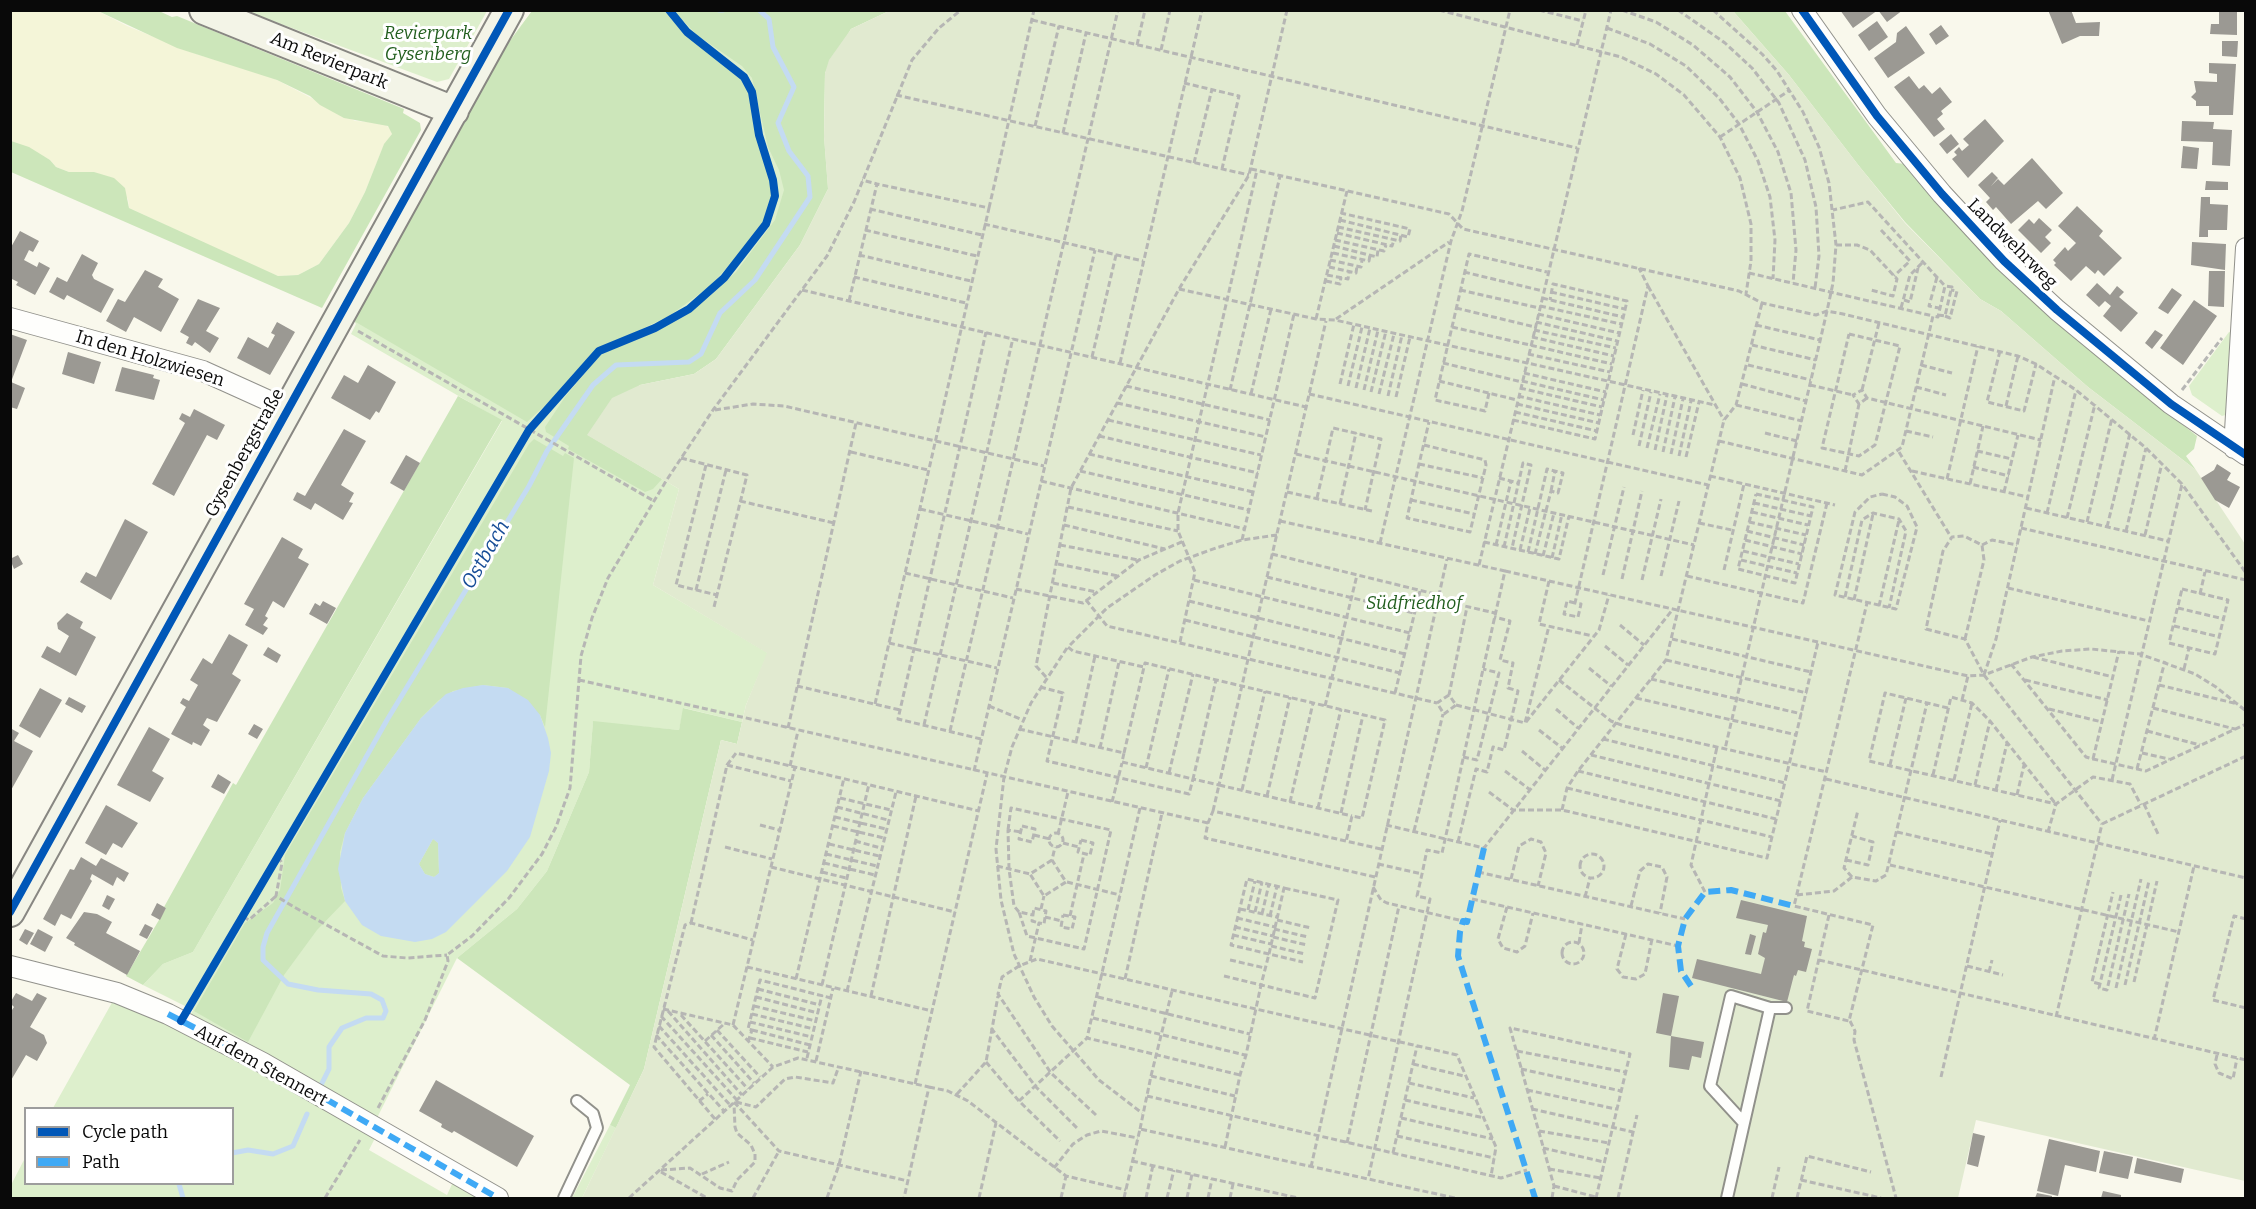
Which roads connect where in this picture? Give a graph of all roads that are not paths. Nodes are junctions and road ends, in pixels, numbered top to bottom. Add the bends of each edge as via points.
1 (204, 10) edge
2 (509, 10) edge
3 (1802, 10) edge
4 (454, 111) junction
5 (2246, 248) edge
6 (10, 318) edge
7 (287, 409) junction
8 (2240, 452) edge
9 (10, 912) edge
10 (10, 966) edge
11 (1770, 1008) junction
12 (1786, 1008) dead end
13 (576, 1101) dead end
14 (1744, 1123) junction
15 (498, 1198) edge
16 (564, 1198) edge
17 (1726, 1198) edge

1 - 4 street, Am Revierpark
2 - 4 street, Gysenbergstraße
3 - 8 street, Landwehrweg via 1877,116 2004,261 2171,404
4 - 7 street, Gysenbergstraße
5 - 8 street
6 - 7 street, In den Holzwiesen via 203,371
7 - 9 street, Gysenbergstraße
10 - 15 street, Auf dem Stennert via 100,988 151,1006 263,1063
11 - 12 lane
11 - 14 lane
11 - 14 lane via 1731,996 1712,1075 1710,1086
13 - 16 lane via 593,1114 597,1128
14 - 17 lane

